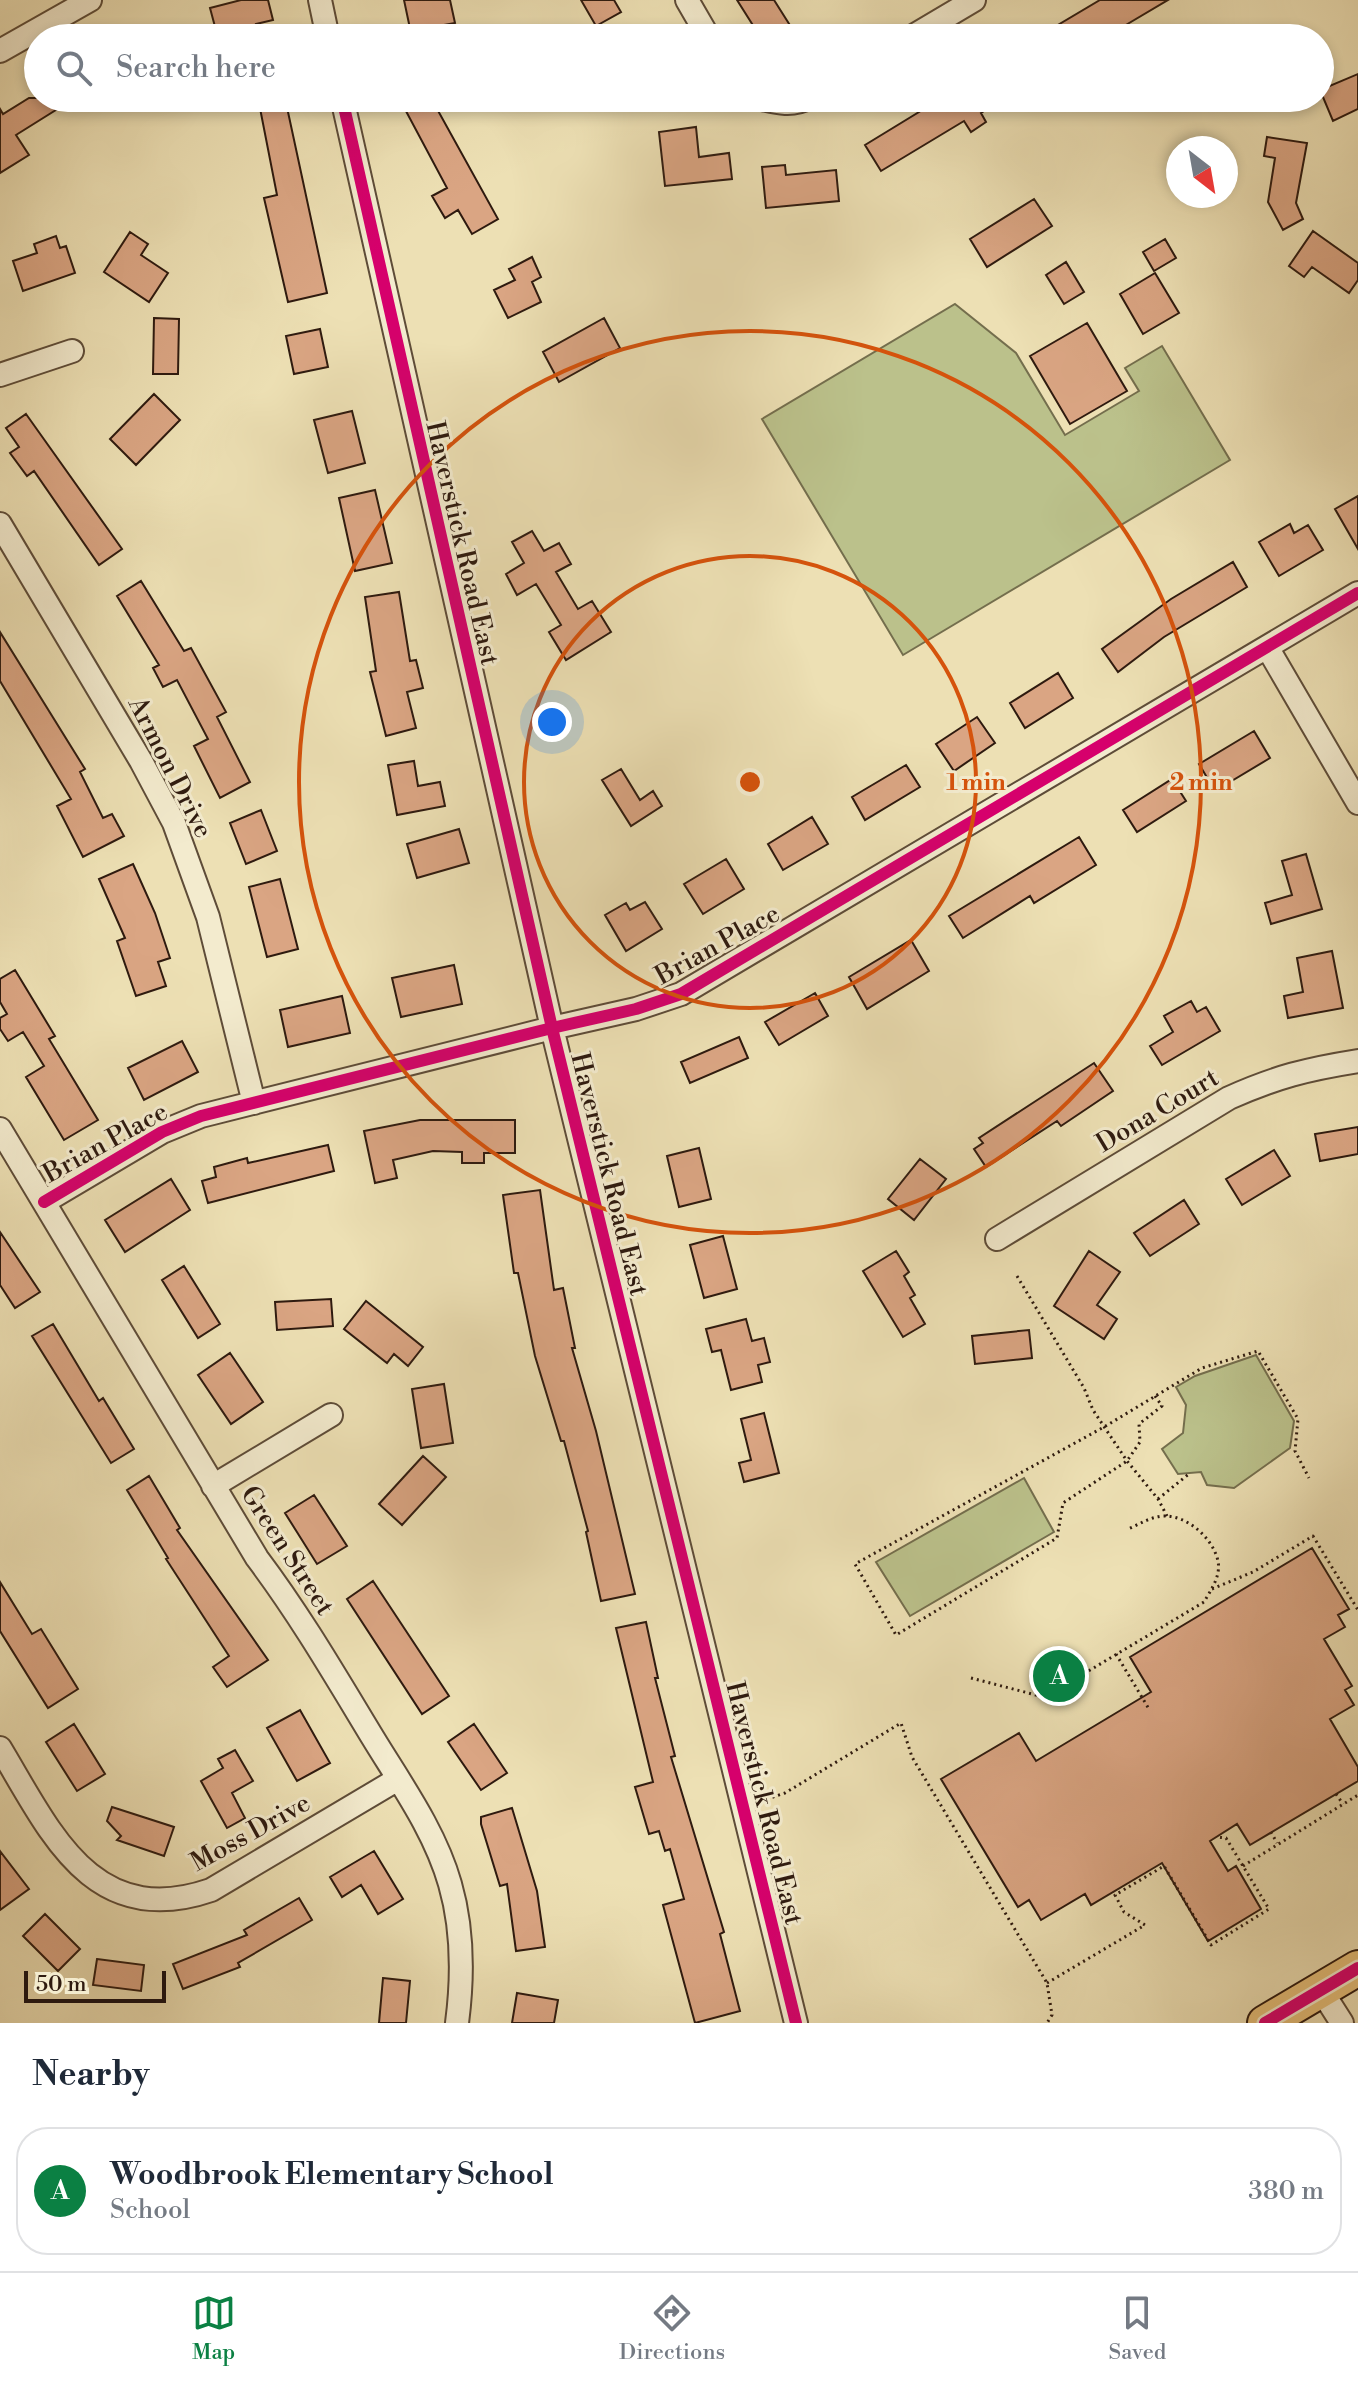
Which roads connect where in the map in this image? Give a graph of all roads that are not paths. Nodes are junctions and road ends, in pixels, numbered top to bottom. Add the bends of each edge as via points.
1 (90, 0) edge
2 (320, 0) edge
3 (687, 0) edge
4 (974, 0) edge
5 (48, 24) edge
6 (325, 24) edge
7 (701, 24) edge
8 (934, 24) edge
9 (24, 37) edge
10 (0, 51) edge
11 (345, 112) edge
12 (72, 351) dead end
13 (0, 375) edge
14 (0, 524) edge
15 (1358, 593) edge
16 (1267, 647) junction
17 (1358, 803) edge
18 (552, 1028) junction
19 (1358, 1061) edge
20 (254, 1103) junction
21 (0, 1129) edge
22 (44, 1202) junction
23 (997, 1239) dead end
24 (331, 1415) dead end
25 (213, 1486) junction
26 (0, 1748) edge
27 (398, 1779) junction
28 (1358, 1968) edge
29 (1321, 1990) junction
30 (457, 2023) edge
31 (796, 2023) edge
32 (1265, 2023) edge
33 (1342, 2023) edge

1 - 5 street
2 - 6 street
3 - 7 street
4 - 8 street
9 - 10 street
11 - 18 street, Haverstick Road East
12 - 13 street
14 - 20 street, Armon Drive via 174,823 208,917
15 - 16 street, Brian Place
16 - 17 street
16 - 18 street, Brian Place via 681,994
18 - 20 street, Brian Place
18 - 31 street, Haverstick Road East
19 - 23 street, Dona Court via 1304,1069 1229,1098
20 - 22 street, Brian Place via 162,1132
21 - 22 street, Green Street
22 - 25 street, Green Street
24 - 25 street
25 - 27 street, Green Street
26 - 27 street, Moss Drive via 64,1852 92,1878 168,1900 211,1890
27 - 30 street, Green Street via 451,1885 462,1953
28 - 29 main road
29 - 32 main road
29 - 33 street

